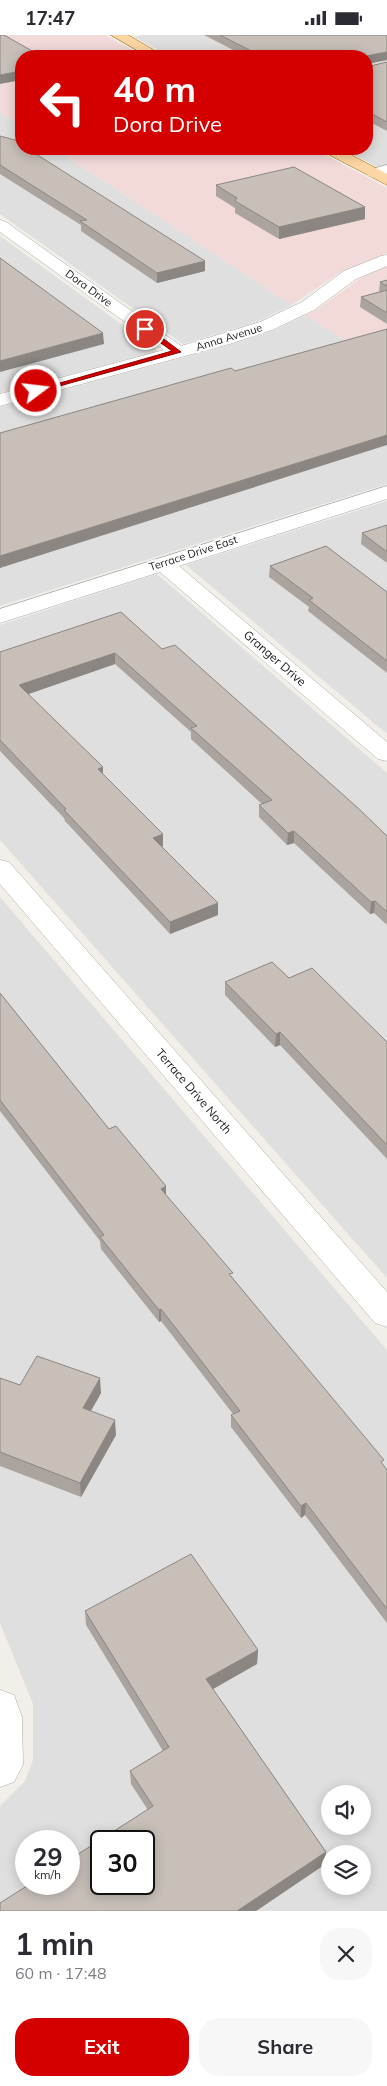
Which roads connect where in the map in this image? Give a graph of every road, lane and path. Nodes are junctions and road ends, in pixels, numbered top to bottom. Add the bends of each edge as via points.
1 (121, 35) edge
2 (146, 50) edge
3 (342, 155) edge
4 (383, 174) edge
5 (0, 225) edge
6 (387, 259) edge
7 (178, 352) junction
8 (0, 400) edge
9 (387, 492) edge
10 (163, 563) junction
11 (0, 616) edge
12 (387, 754) edge
13 (0, 868) edge
14 (387, 1314) edge
15 (0, 1708) edge
16 (0, 1767) edge

1 - 2 main road
3 - 4 main road
5 - 7 street, Dora Drive
6 - 7 street, Anna Avenue via 350,275 308,306 266,326
7 - 8 street, Anna Avenue
9 - 10 street, Terrace Drive East
10 - 11 street, Terrace Drive East
10 - 12 street, Granger Drive
13 - 14 street, Terrace Drive North
15 - 16 street via 3,1717

